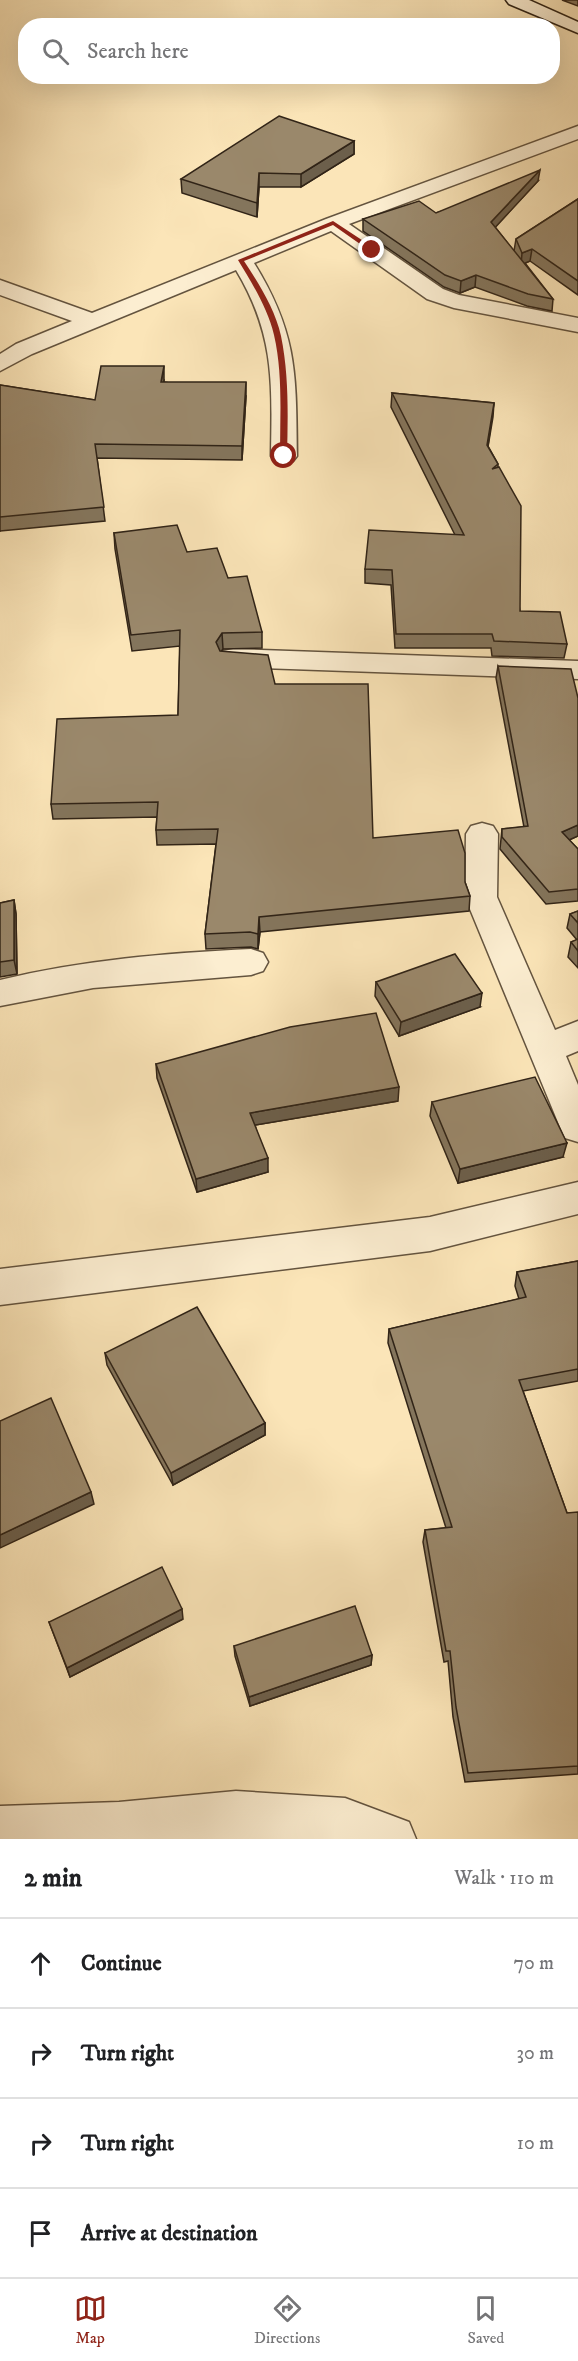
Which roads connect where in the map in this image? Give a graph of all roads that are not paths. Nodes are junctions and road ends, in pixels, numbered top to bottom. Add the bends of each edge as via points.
1 (515, 0) edge
2 (556, 18) edge
3 (560, 20) edge
4 (578, 28) edge
5 (578, 132) edge
6 (333, 223) junction
7 (241, 260) junction
8 (0, 287) edge
9 (92, 321) junction
10 (578, 325) edge
11 (0, 364) edge
12 (284, 456) dead end
13 (233, 658) edge
14 (578, 670) edge
15 (482, 834) dead end
16 (251, 963) dead end
17 (0, 993) edge
18 (578, 1035) edge
19 (545, 1050) junction
20 (578, 1127) edge
21 (578, 1198) edge
22 (0, 1287) edge
23 (0, 1830) edge
24 (392, 1839) edge

1 - 2 street
3 - 4 street
5 - 6 street
6 - 7 street
6 - 10 street via 435,294
7 - 9 street
7 - 12 street via 259,289 277,334 284,395
8 - 9 street
9 - 11 street via 24,349
13 - 14 street
15 - 19 street via 481,897
16 - 17 street via 107,974
18 - 19 street
19 - 20 street
21 - 22 street via 430,1234
23 - 24 street via 119,1826 236,1815 345,1822

